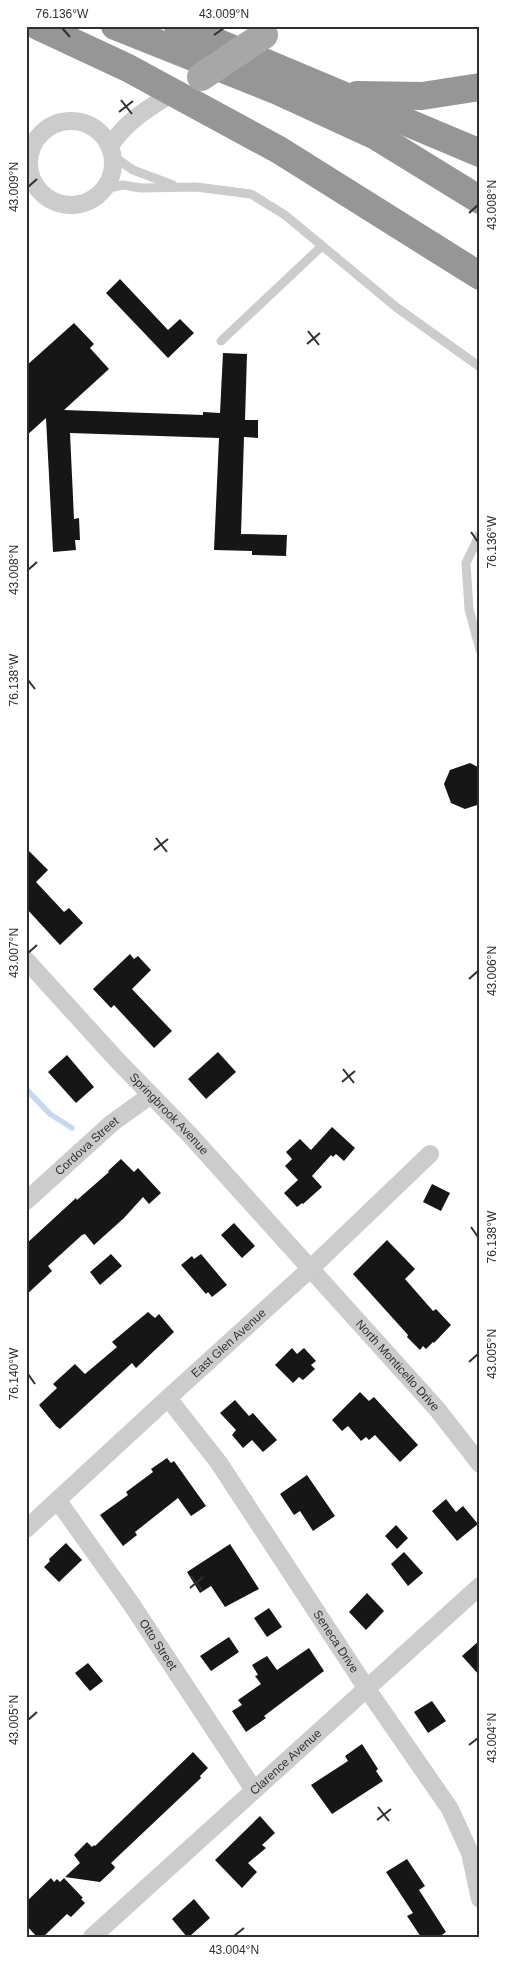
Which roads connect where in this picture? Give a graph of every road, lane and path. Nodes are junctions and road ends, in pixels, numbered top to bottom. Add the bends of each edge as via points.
1 (38, 26) edge
2 (115, 26) edge
3 (178, 26) edge
4 (264, 35) dead end
5 (201, 77) dead end
6 (480, 87) edge
7 (331, 90) junction
8 (173, 93) junction
9 (135, 117) junction
10 (95, 128) junction
11 (112, 151) junction
12 (480, 153) edge
13 (28, 158) edge
14 (33, 187) edge
15 (183, 188) junction
16 (104, 189) junction
17 (480, 200) edge
18 (322, 246) junction
19 (480, 276) edge
20 (221, 340) dead end
21 (480, 367) edge
22 (480, 534) edge
23 (480, 650) edge
24 (26, 960) edge
25 (151, 1095) junction
26 (430, 1154) dead end
27 (26, 1201) edge
28 (310, 1270) junction
29 (168, 1398) junction
30 (480, 1464) edge
31 (58, 1501) junction
32 (27, 1529) edge
33 (480, 1586) edge
34 (367, 1689) junction
35 (254, 1790) junction
36 (480, 1899) edge
37 (92, 1937) edge

1 - 8 highway
2 - 17 highway via 278,91 376,136
3 - 7 highway
4 - 5 main road, bridge
6 - 7 highway via 422,96 365,96
7 - 12 highway
8 - 9 street
8 - 19 highway via 279,150
9 - 10 street
9 - 11 street via 118,133
10 - 11 street
10 - 13 street via 72,121 58,123 36,140
11 - 15 lane via 133,170
11 - 16 street via 113,170
13 - 14 street
14 - 16 street via 61,204 74,205 87,202
15 - 16 lane via 123,185
15 - 18 lane via 251,194 285,215
18 - 20 lane
18 - 21 lane via 396,307
22 - 23 lane via 466,563 469,609
24 - 25 street, Springbrook Avenue
25 - 27 street, Cordova Street via 112,1124
25 - 28 street, Springbrook Avenue
26 - 28 street, East Glen Avenue
28 - 29 street, East Glen Avenue
28 - 30 street, North Monticello Drive via 437,1409
29 - 31 street, East Glen Avenue
29 - 34 street, Seneca Drive via 219,1463
31 - 32 street, East Glen Avenue
31 - 35 street, Otto Street via 132,1605
33 - 34 street, Clarence Avenue
34 - 35 street, Clarence Avenue
34 - 36 street, Seneca Drive via 450,1809 470,1852
35 - 37 street, Clarence Avenue

